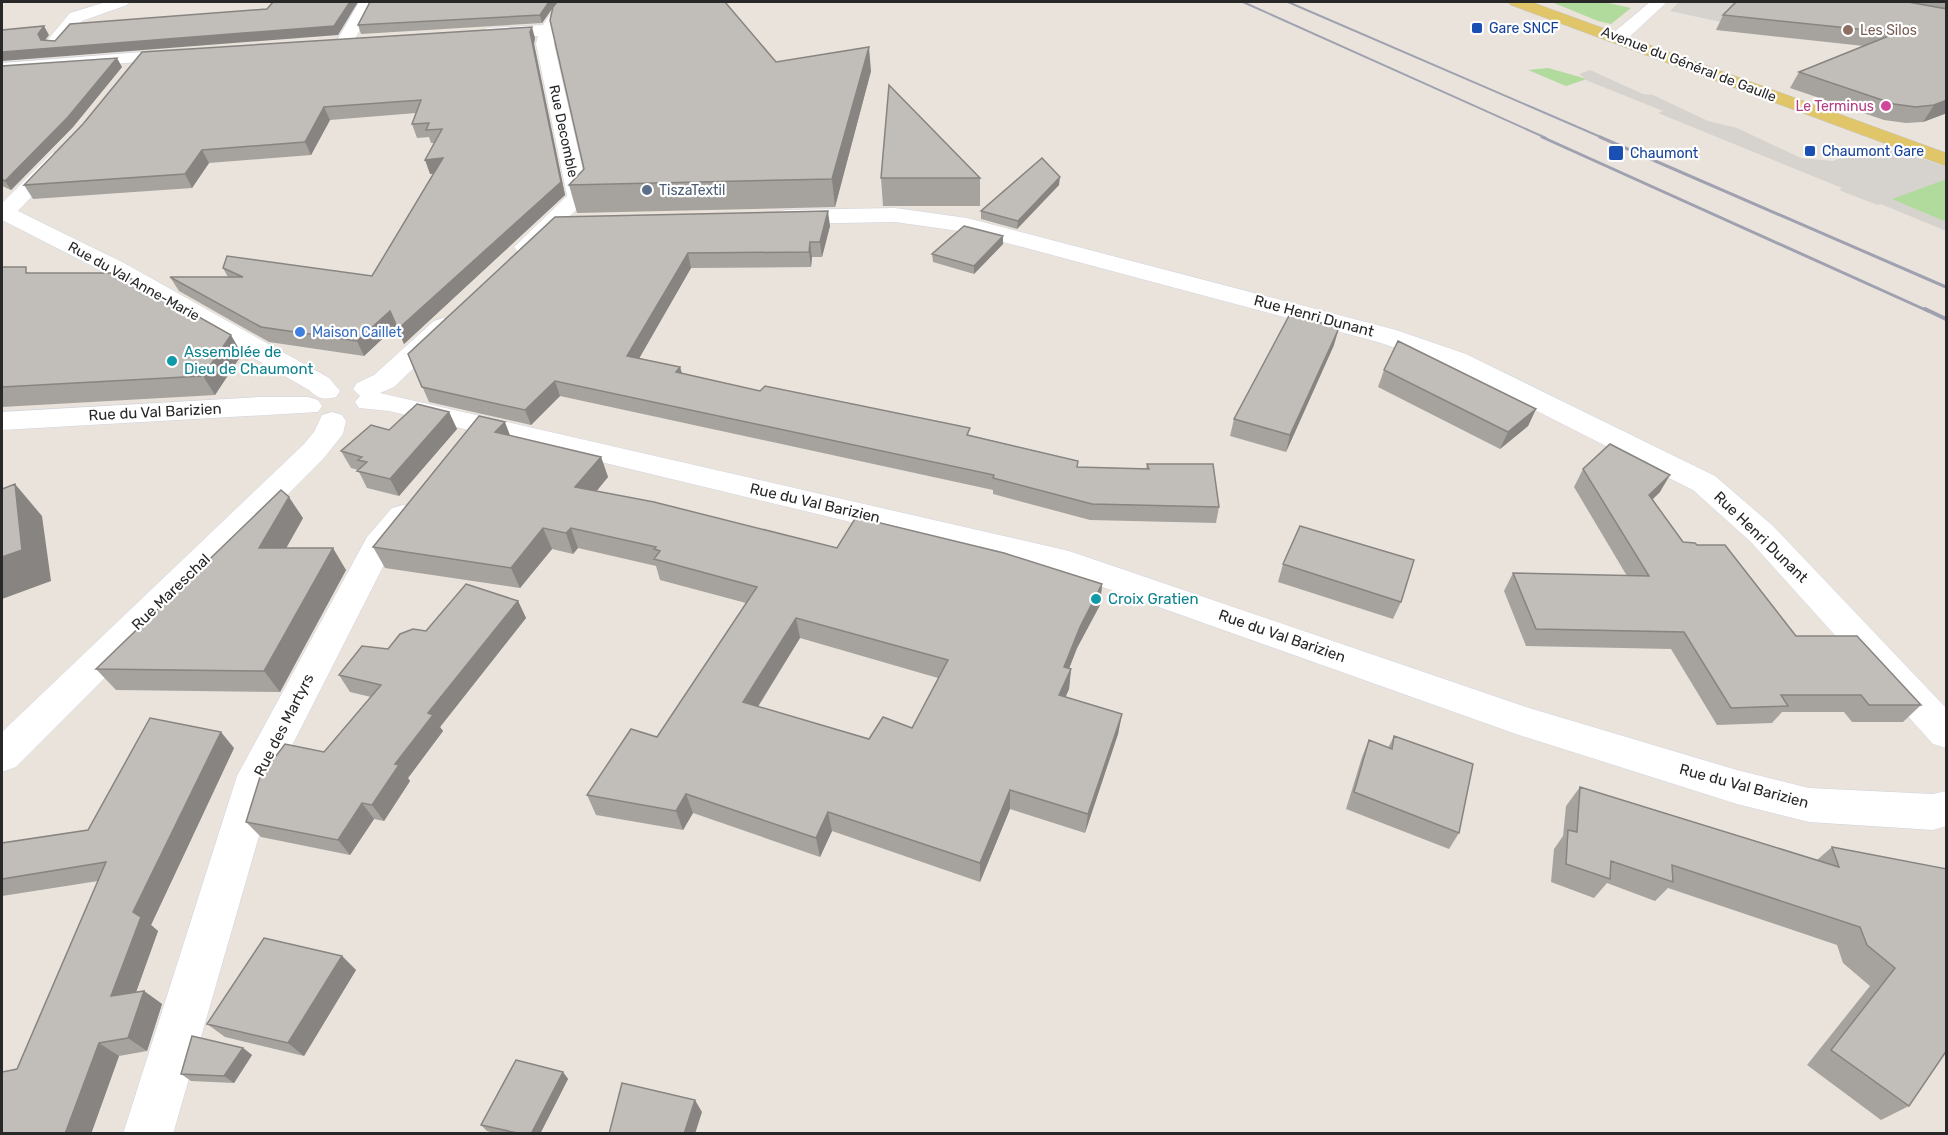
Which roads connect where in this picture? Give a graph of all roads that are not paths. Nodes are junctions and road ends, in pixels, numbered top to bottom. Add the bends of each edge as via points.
1 (121, 2) edge
2 (367, 2) edge
3 (567, 2) edge
4 (1659, 2) edge
5 (1525, 3) edge
6 (548, 30) junction
7 (469, 34) edge
8 (1619, 38) junction
9 (367, 40) edge
10 (54, 43) edge
11 (202, 52) edge
12 (142, 57) junction
13 (2, 68) edge
14 (122, 82) edge
15 (75, 141) edge
16 (1943, 156) edge
17 (3, 213) edge
18 (765, 218) edge
19 (588, 221) edge
20 (553, 222) junction
21 (509, 263) edge
22 (457, 313) edge
23 (368, 396) junction
24 (322, 406) junction
25 (2, 421) edge
26 (429, 485) edge
27 (1947, 733) edge
28 (2, 756) edge
29 (1947, 808) edge
30 (148, 1134) edge

1 - 10 street via 76,16
2 - 9 street via 339,42
3 - 6 street
4 - 8 street
5 - 8 main road, Avenue du Général de Gaulle
6 - 7 street
6 - 20 street, Rue Decomble via 545,44 578,197
8 - 16 main road, Avenue du Général de Gaulle
11 - 12 street
12 - 13 street
12 - 14 street
15 - 17 street
17 - 24 street, Rue du Val Anne-Marie via 115,268 319,384
18 - 27 street, Rue Henri Dunant via 895,215 967,225 1387,336 1457,360 1704,483 1769,541
19 - 20 street
20 - 21 street, Rue Decomble
22 - 23 street
23 - 24 street, Rue du Val Barizien via 355,415
23 - 29 street, Rue du Val Barizien via 468,438 1069,563 1529,723 1737,787 1809,805 1933,812
24 - 25 street, Rue du Val Barizien
24 - 28 street, Rue Mareschal via 327,434 314,452
26 - 30 street, Rue des Martyrs via 378,545 257,776

